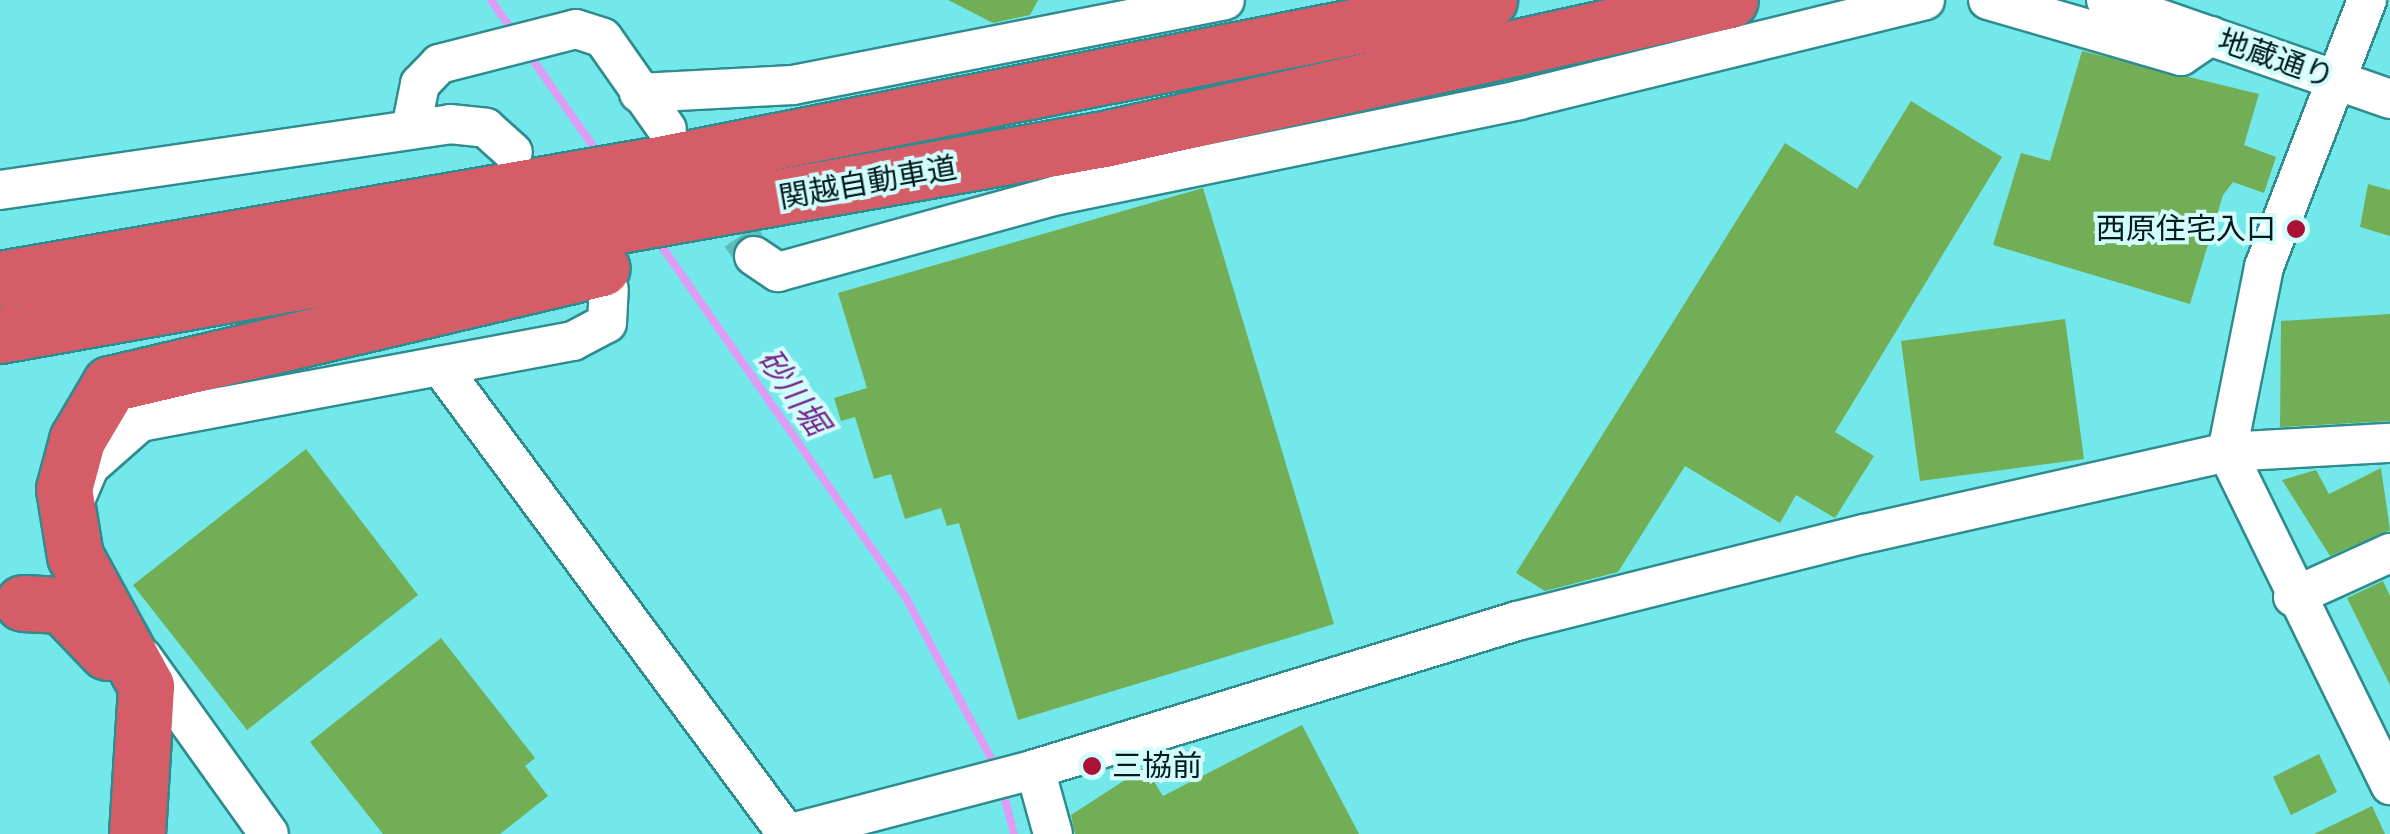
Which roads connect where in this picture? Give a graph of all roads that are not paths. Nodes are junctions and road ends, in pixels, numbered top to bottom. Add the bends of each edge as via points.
1 (1225, 0) edge
2 (1489, 0) edge
3 (1730, 0) edge
4 (1925, 0) edge
5 (1988, 0) edge
6 (2106, 0) edge
7 (2372, 14) edge
8 (2211, 36) junction
9 (2337, 79) junction
10 (639, 93) junction
11 (2390, 99) edge
12 (411, 130) junction
13 (666, 146) junction
14 (531, 168) junction
15 (0, 190) edge
16 (374, 216) junction
17 (727, 236) junction
18 (0, 246) edge
19 (602, 264) junction
20 (0, 279) edge
21 (0, 335) edge
22 (440, 366) junction
23 (2390, 443) edge
24 (2228, 452) junction
25 (2390, 553) edge
26 (2293, 598) junction
27 (23, 604) dead end
28 (1030, 771) junction
29 (2390, 786) edge
30 (125, 834) edge
31 (137, 834) edge
32 (269, 834) edge
33 (788, 834) edge
34 (1053, 834) edge

1 - 10 street via 793,85
2 - 13 highway, 関越自動車道
3 - 17 highway via 1104,139
4 - 17 street via 1520,100 1058,195 778,272
5 - 8 street via 2181,56
6 - 8 street, 地蔵通り
7 - 9 street
8 - 9 street, 地蔵通り
9 - 11 street, 地蔵通り
9 - 24 street via 2264,268
10 - 12 street via 603,38 554,34 486,49 428,72
10 - 13 street
12 - 14 street via 486,128
12 - 15 street
13 - 14 highway, 関越自動車道
14 - 16 highway, 関越自動車道
16 - 18 highway
16 - 20 highway, 関越自動車道
17 - 19 highway
19 - 21 highway
19 - 22 street via 608,324 597,332
19 - 31 highway via 110,384 77,440 64,489 75,556 146,686
22 - 32 street via 140,422 89,467 76,499 76,550 100,598
22 - 33 street
23 - 24 street
24 - 26 street
24 - 28 street via 1517,620
25 - 26 street
26 - 29 street
27 - 30 highway via 62,604 117,664 133,728
28 - 33 street
28 - 34 street

